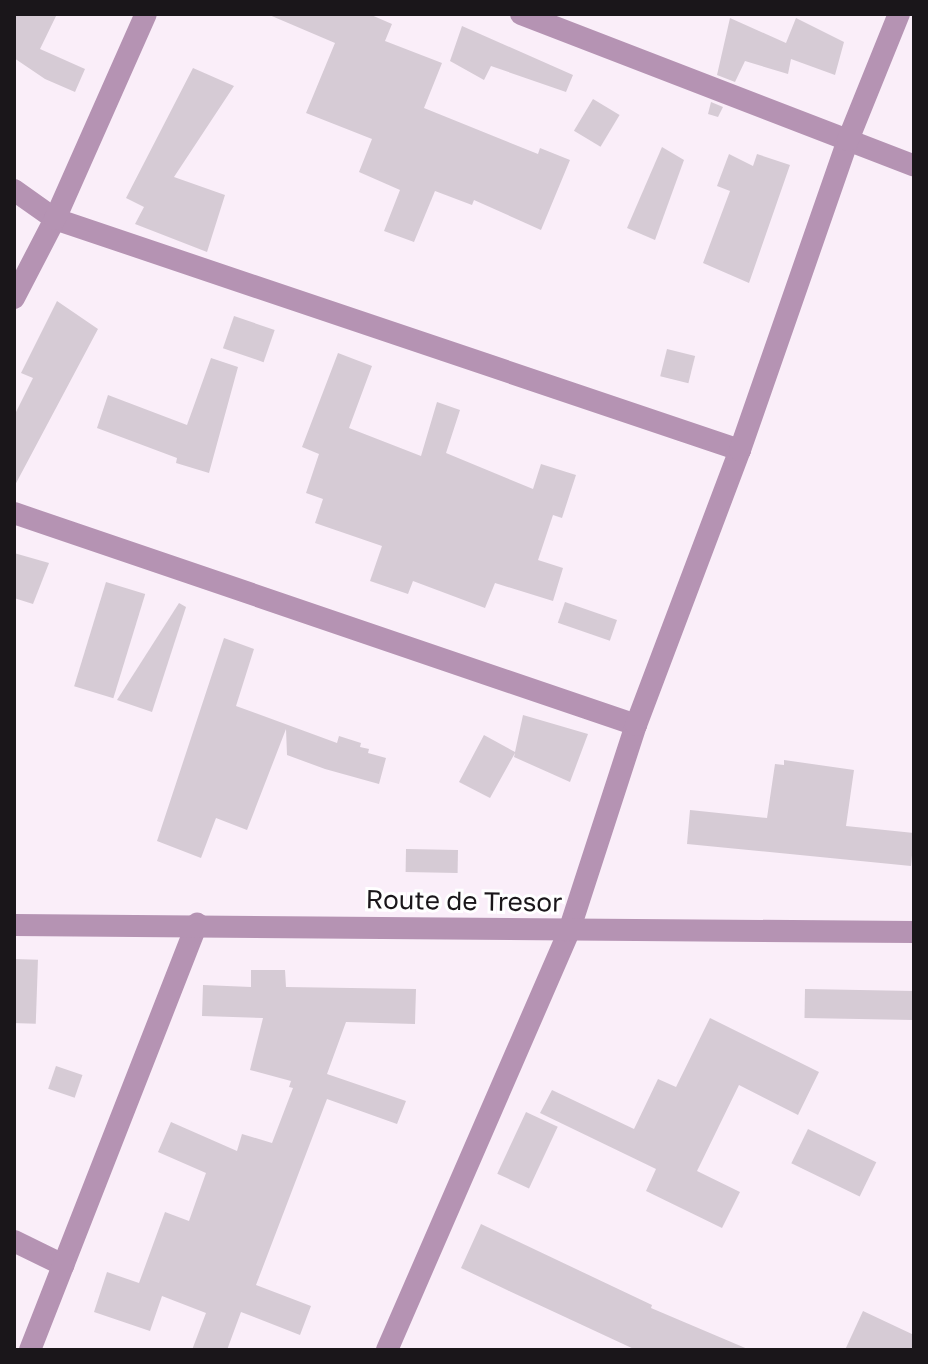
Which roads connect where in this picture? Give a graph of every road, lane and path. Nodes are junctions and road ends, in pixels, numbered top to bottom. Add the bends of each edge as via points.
1 (146, 14) edge
2 (521, 14) edge
3 (899, 14) edge
4 (848, 140) junction
5 (914, 166) edge
6 (14, 190) edge
7 (55, 219) junction
8 (14, 298) edge
9 (740, 450) junction
10 (14, 513) edge
11 (636, 725) junction
12 (197, 924) junction
13 (14, 925) edge
14 (569, 931) junction
15 (914, 932) edge
16 (14, 1241) edge
17 (63, 1265) junction
18 (30, 1350) edge
19 (387, 1350) edge

1 - 7 street
2 - 4 street
3 - 4 street
4 - 5 street
4 - 9 street
6 - 7 street
7 - 8 street
7 - 9 street
9 - 11 street
10 - 11 street
11 - 14 street
12 - 13 street, Route de Tresor
12 - 14 street, Route de Tresor
12 - 17 street
14 - 15 street, Route de Tresor
14 - 19 street
16 - 17 street
17 - 18 street

